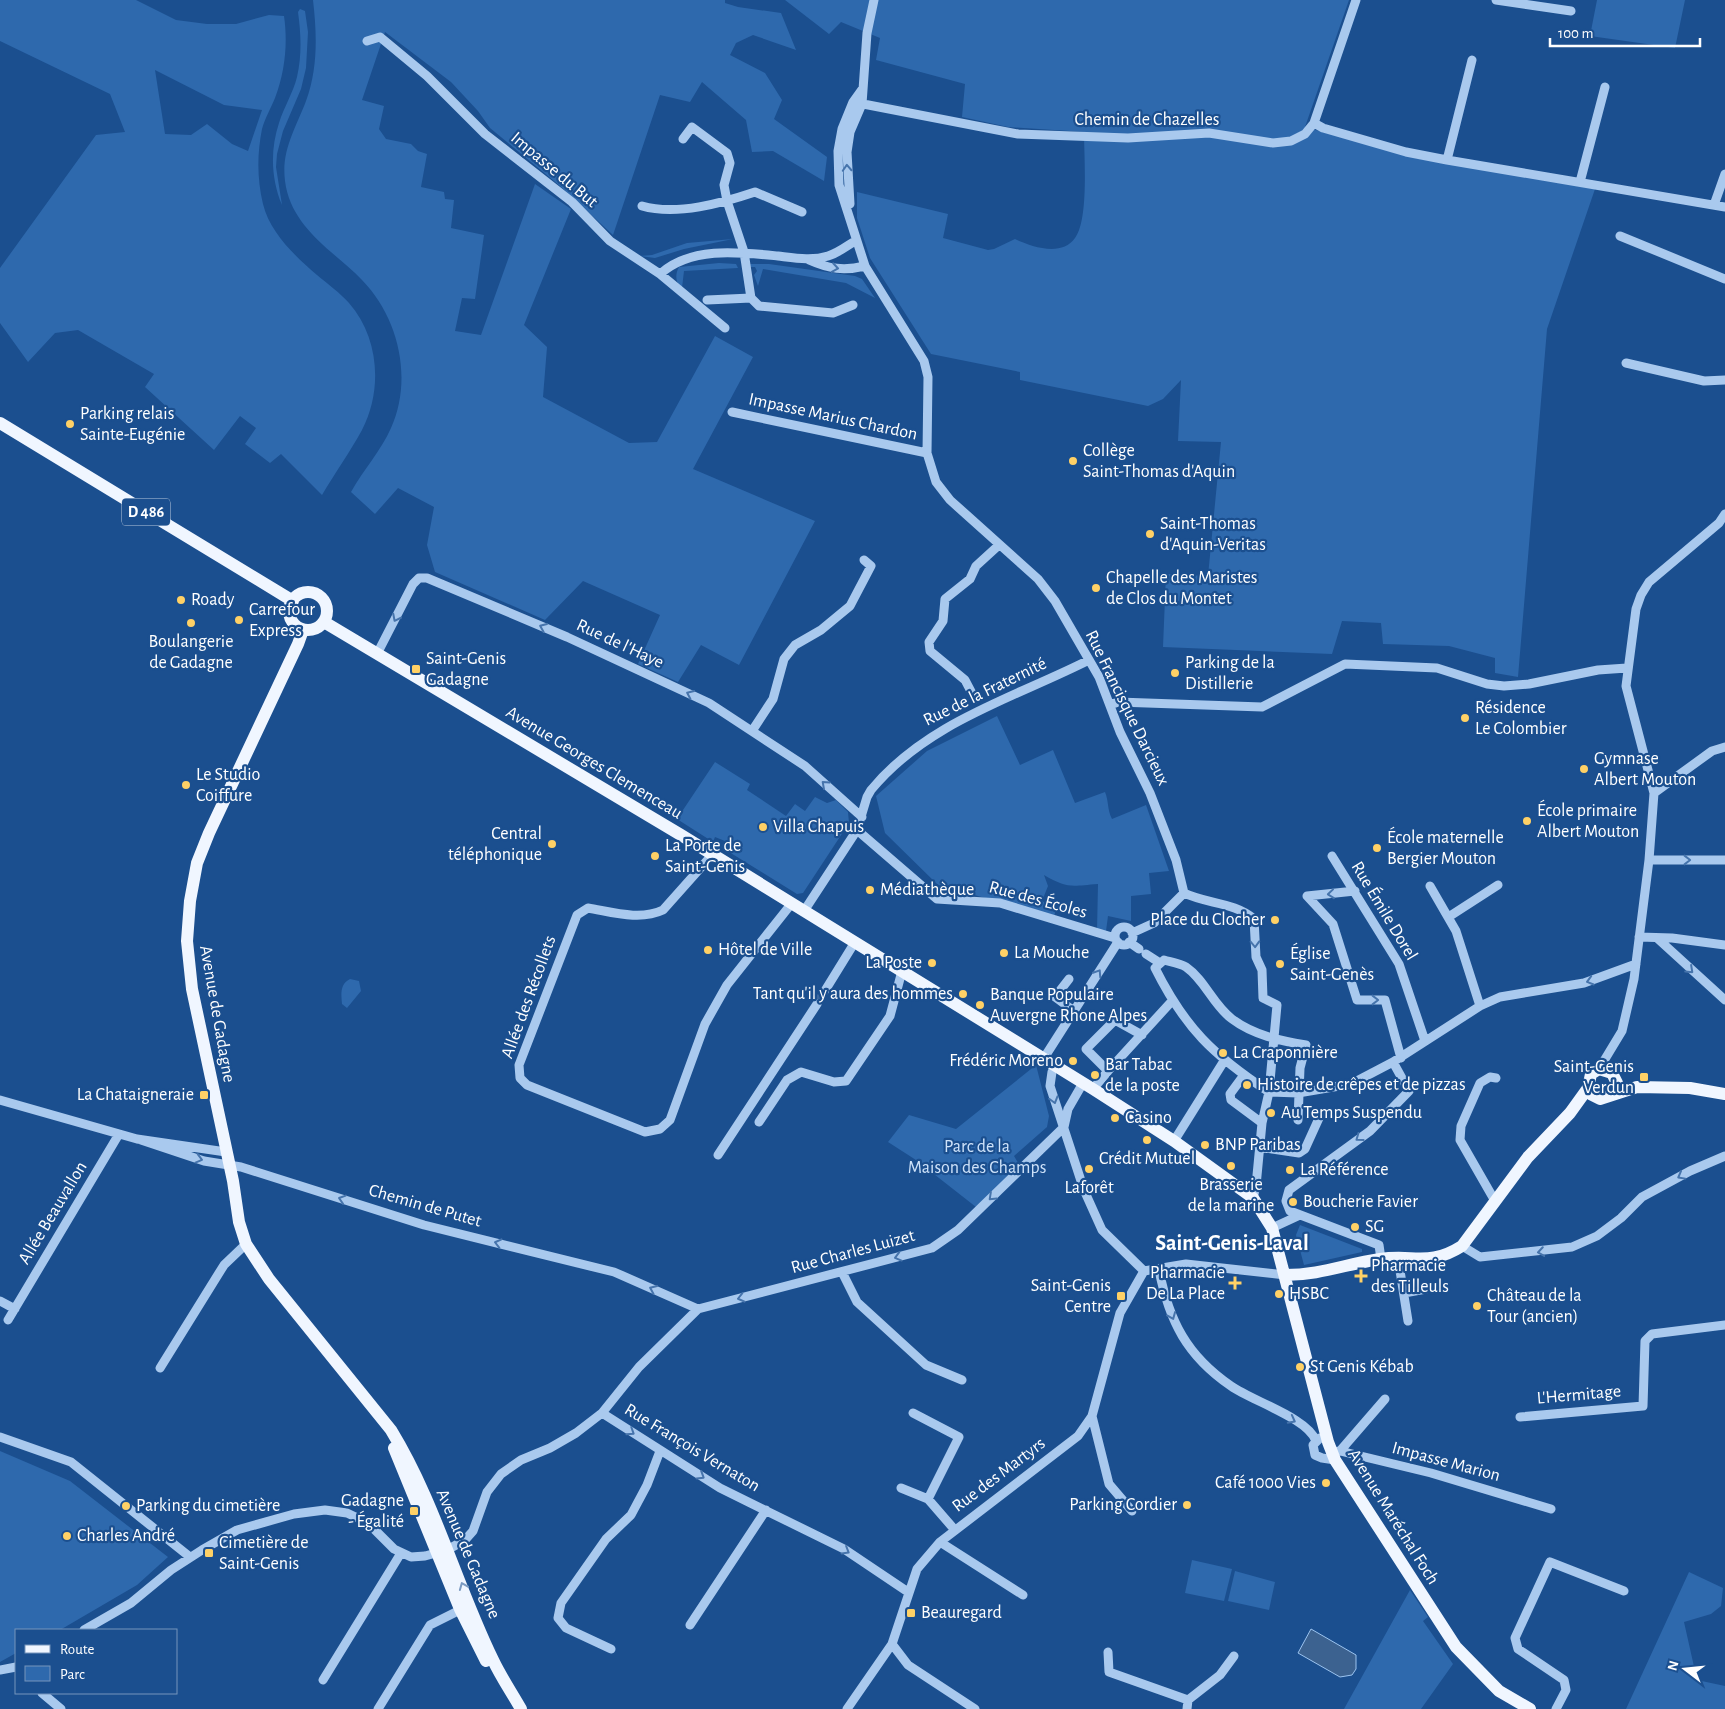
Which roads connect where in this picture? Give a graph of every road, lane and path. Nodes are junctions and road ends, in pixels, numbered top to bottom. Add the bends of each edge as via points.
1 (874, 0) edge
2 (1356, 0) edge
3 (1496, 0) edge
4 (1550, 4) edge
5 (1571, 11) dead end
6 (367, 41) dead end
7 (1472, 60) dead end
8 (1605, 87) dead end
9 (858, 103) junction
10 (1314, 123) junction
11 (683, 139) dead end
12 (1447, 160) junction
13 (1725, 174) edge
14 (1580, 182) junction
15 (727, 201) junction
16 (1714, 205) junction
17 (642, 206) dead end
18 (1725, 207) edge
19 (802, 212) dead end
20 (1620, 236) dead end
21 (855, 241) junction
22 (744, 252) junction
23 (807, 259) junction
24 (865, 266) junction
25 (660, 274) junction
26 (1725, 278) edge
27 (752, 298) junction
28 (707, 300) dead end
29 (853, 305) dead end
30 (725, 328) dead end
31 (1626, 364) dead end
32 (1725, 380) edge
33 (732, 412) dead end
34 (0, 423) edge
35 (927, 453) junction
36 (1725, 514) edge
37 (999, 545) junction
38 (864, 560) dead end
39 (293, 600) junction
40 (324, 622) junction
41 (302, 630) junction
42 (378, 652) junction
43 (1089, 660) junction
44 (1626, 668) junction
45 (975, 700) dead end
46 (1110, 705) junction
47 (752, 731) junction
48 (1725, 746) edge
49 (1654, 793) junction
50 (862, 817) junction
51 (857, 830) junction
52 (712, 855) junction
53 (1332, 856) dead end
54 (1649, 860) junction
55 (1725, 860) edge
56 (1498, 885) dead end
57 (1430, 886) dead end
58 (1356, 891) junction
59 (1184, 893) junction
60 (792, 903) junction
61 (804, 911) junction
62 (1450, 916) junction
63 (1638, 937) junction
64 (1131, 938) junction
65 (1656, 938) junction
66 (1117, 940) junction
67 (855, 942) junction
68 (1725, 945) edge
69 (1162, 961) junction
70 (1636, 964) junction
71 (902, 971) junction
72 (1069, 979) dead end
73 (826, 989) tunnel mouth
74 (1725, 1000) edge
75 (1172, 1001) junction
76 (818, 1004) tunnel mouth
77 (1480, 1006) junction
78 (1074, 1010) junction
79 (1142, 1035) junction
80 (1275, 1039) junction
81 (1425, 1041) junction
82 (1612, 1049) junction
83 (1044, 1058) junction
84 (1397, 1060) junction
85 (1224, 1061) junction
86 (1055, 1066) junction
87 (1599, 1069) junction
88 (1108, 1070) junction
89 (1244, 1076) junction
90 (1614, 1076) junction
91 (1496, 1078) dead end
92 (1088, 1086) junction
93 (1637, 1087) junction
94 (1269, 1092) junction
95 (1298, 1093) junction
96 (1592, 1093) junction
97 (1725, 1094) edge
98 (1612, 1095) junction
99 (0, 1100) edge
100 (1320, 1116) dead end
101 (1298, 1120) dead end
102 (759, 1122) dead end
103 (1262, 1123) junction
104 (1064, 1127) junction
105 (119, 1134) junction
106 (141, 1140) junction
107 (1174, 1141) junction
108 (1259, 1147) junction
109 (226, 1152) junction
110 (718, 1155) dead end
111 (1725, 1156) edge
112 (229, 1166) junction
113 (1253, 1198) junction
114 (1496, 1201) junction
115 (1300, 1215) junction
116 (1272, 1228) junction
117 (246, 1244) junction
118 (1462, 1246) junction
119 (1398, 1258) junction
120 (1381, 1259) junction
121 (1144, 1270) junction
122 (1159, 1270) junction
123 (842, 1272) junction
124 (1285, 1275) junction
125 (1426, 1289) dead end
126 (1404, 1293) junction
127 (0, 1301) edge
128 (15, 1309) junction
129 (698, 1309) junction
130 (8, 1320) dead end
131 (1408, 1320) dead end
132 (1725, 1325) edge
133 (160, 1368) dead end
134 (962, 1380) dead end
135 (1385, 1399) dead end
136 (602, 1413) junction
137 (913, 1413) dead end
138 (1092, 1416) junction
139 (1520, 1417) dead end
140 (0, 1437) edge
141 (1321, 1438) junction
142 (660, 1451) junction
143 (1336, 1454) junction
144 (901, 1488) dead end
145 (928, 1499) junction
146 (1551, 1509) dead end
147 (766, 1510) junction
148 (1132, 1510) dead end
149 (954, 1530) junction
150 (940, 1542) junction
151 (442, 1552) junction
152 (401, 1553) junction
153 (190, 1557) junction
154 (1624, 1591) dead end
155 (908, 1592) junction
156 (1023, 1595) dead end
157 (465, 1607) junction
158 (690, 1625) dead end
159 (86, 1629) edge
160 (892, 1644) junction
161 (611, 1649) dead end
162 (1108, 1652) dead end
163 (1234, 1656) dead end
164 (15, 1666) edge
165 (0, 1670) edge
166 (323, 1680) dead end
167 (43, 1694) edge
168 (1188, 1704) edge
169 (61, 1709) edge
170 (378, 1709) edge
171 (520, 1709) edge
172 (848, 1709) edge
173 (975, 1709) edge
174 (1530, 1709) edge
175 (1556, 1709) edge

1 - 9 street, Rue Francisque Darcieux via 867,33 863,88
2 - 10 street
3 - 4 street
4 - 5 street
6 - 25 street, Impasse du But via 380,37 428,76 485,134 572,202 610,240
7 - 12 street
8 - 14 street
9 - 10 street, Chemin de Chazelles via 1044,136 1128,138 1209,133 1273,143 1291,141 1305,134
9 - 21 street, Rue Francisque Darcieux via 842,129 838,168 839,185
10 - 12 street via 1406,152
11 - 15 street via 692,127 727,154 730,163 724,185
12 - 14 street
13 - 16 street
14 - 16 street
15 - 17 street via 656,210
15 - 19 street via 755,192
15 - 22 street
16 - 18 street
20 - 26 street
21 - 23 street via 830,256
21 - 24 street, Rue Francisque Darcieux
22 - 23 street
22 - 25 street via 686,257
22 - 27 street
23 -> 24 street via 843,270
24 - 35 street, Rue Francisque Darcieux via 924,361 928,377
25 - 30 street, Impasse du But
27 - 28 street
27 - 29 street via 759,306 770,309 833,313
31 - 32 street via 1704,381
33 - 35 street, Impasse Marius Chardon
34 - 39 main road, D 486
35 - 37 street, Rue Francisque Darcieux via 930,469 942,492
36 - 44 street via 1719,523 1666,566 1641,595
37 - 43 street, Rue Francisque Darcieux via 1047,590
37 - 45 street via 976,566 970,579 945,599 943,621 929,642 930,651 965,680
38 - 47 street via 871,566 850,606 796,645 784,659 774,699
39 - 40 main road via 307,592 318,595 327,607
39 - 41 main road via 290,618
40 - 41 main road via 315,629
40 - 42 main road, Avenue Georges Clemenceau
41 - 109 main road, Avenue de Gadagne via 209,832 197,863 190,901 187,941 192,989
47 -> 42 street, Rue de l'Haye via 709,703 567,637 427,578 420,578 413,584
42 - 52 main road, Avenue Georges Clemenceau
43 - 46 street, Rue Francisque Darcieux
43 - 50 street, Rue de la Fraternité via 923,741 886,772 871,790 866,797
44 - 46 street via 1504,686 1486,684 1436,668 1345,664 1262,707 1118,702
44 - 49 street via 1626,696
46 - 59 street, Rue Francisque Darcieux via 1163,822
50 -> 47 street, Rue de l'Haye via 805,766
48 - 49 street
49 - 54 street
50 - 51 street, Rue de la Fraternité
51 - 61 street, Rue de la Fraternité
51 - 66 street, Rue des Écoles via 937,899 1000,904
52 - 60 main road, Avenue Georges Clemenceau
52 - 60 street, Allée des Récollets via 663,910 655,914 632,915 588,908 578,915 519,1064 520,1078 526,1085 646,1132 660,1129 670,1120 704,1024 727,985
53 - 58 street, Rue Émile Dorel
54 -> 55 street
54 - 63 street
56 - 62 street
57 - 62 street
58 - 81 street, Rue Émile Dorel via 1400,964
58 -> 84 street via 1307,896 1333,924 1357,1000 1385,1000
59 - 64 street via 1154,923
59 -> 80 street via 1197,900 1222,904 1254,919 1263,998 1277,1005
60 - 61 main road, Avenue Georges Clemenceau
61 - 67 main road, Avenue Georges Clemenceau
62 - 77 street
63 - 65 street
63 - 70 street
64 - 66 street via 1125,944
64 - 66 street via 1129,929 1121,927 1117,930
64 - 69 street via 1143,952
65 - 68 street
65 -> 74 street
78 -> 66 street
67 - 71 main road, Avenue Georges Clemenceau
67 - 73 street
69 - 75 street via 1155,968
69 - 80 street via 1185,966 1233,1020
70 -> 77 street via 1584,984 1506,994
70 - 82 street via 1622,1031
71 - 83 main road, Avenue Georges Clemenceau
71 - 102 street via 890,1016 846,1081 834,1082 801,1072 787,1080
72 - 78 street via 1055,997
75 - 79 street, Rue Charles Luizet
75 - 85 street via 1190,1027
76 - 110 street
77 - 81 street
78 - 83 street
79 - 88 street, Rue Charles Luizet
79 - 88 street via 1115,1020 1086,1049
80 - 94 street
80 - 95 street via 1306,1045
81 - 84 street
82 - 87 street
82 - 90 street
83 - 86 main road, Avenue Georges Clemenceau
84 - 95 street via 1351,1084
84 -> 115 street via 1409,1091 1370,1131 1289,1190 1286,1201 1290,1211
85 - 89 street
85 - 107 street
86 - 92 main road, Avenue Georges Clemenceau
86 -> 104 street via 1050,1086
87 - 90 main road
87 - 96 main road via 1588,1079
88 - 92 street, Rue Charles Luizet
89 - 94 street
89 - 103 street via 1230,1094 1231,1100
90 - 93 main road
90 - 98 main road via 1616,1087
91 - 114 street via 1490,1077 1480,1083 1461,1126 1460,1140
92 - 104 street, Rue Charles Luizet via 1068,1109
92 - 107 main road, Avenue Georges Clemenceau
93 - 97 main road via 1690,1088
93 - 98 main road
94 - 95 street
94 - 103 street
95 - 101 street
96 - 98 main road via 1604,1099
96 - 114 main road via 1528,1157
99 - 105 street, Chemin de Putet
100 - 108 street via 1305,1149 1299,1152
103 - 108 street
104 - 121 street via 1084,1190 1102,1230
104 -> 123 street, Rue Charles Luizet via 943,1241 932,1248
105 - 106 street, Chemin de Putet
105 - 128 street, Allée Beauvallon
106 - 109 street, Chemin de Putet
106 -> 112 street, Chemin de Putet via 192,1158
107 - 113 main road, Avenue Georges Clemenceau
108 - 113 street
109 - 112 main road, Avenue de Gadagne
111 -> 118 street via 1642,1197 1597,1236 1572,1247 1480,1258
112 - 117 main road, Avenue de Gadagne
129 -> 112 street, Chemin de Putet via 614,1272 424,1225 241,1167
113 - 116 main road, Avenue Georges Clemenceau
114 - 118 main road
115 - 116 street
115 - 120 street via 1379,1245
116 - 124 main road, Avenue Georges Clemenceau
117 - 133 street via 224,1265
117 - 151 main road, Avenue de Gadagne via 379,1416
118 - 119 main road via 1447,1255 1426,1260
119 - 120 main road
119 - 126 street
120 - 124 main road via 1312,1274
121 - 122 street
121 - 138 street, Rue des Martyrs via 1120,1313
122 - 124 street via 1186,1264
122 -> 141 street via 1166,1300 1180,1334 1194,1356 1232,1388
123 -> 129 street, Rue Charles Luizet
123 - 134 street via 857,1302 926,1365
124 - 141 main road, Avenue Maréchal Foch
125 - 126 street
126 - 131 street
127 - 128 street
128 - 130 street, Allée Beauvallon
129 - 136 street via 639,1367
132 - 139 street, L'Hermitage via 1652,1334 1644,1341 1643,1406
135 - 143 street
136 -> 142 street, Rue François Vernaton
136 - 151 street via 576,1433 521,1460 501,1474 487,1492 473,1531 465,1540
137 - 145 street via 960,1436
138 - 148 street via 1109,1484
138 - 149 street, Rue des Martyrs via 1078,1436
140 - 153 street via 71,1462
141 - 143 main road, Avenue Maréchal Foch
142 -> 147 street, Rue François Vernaton via 720,1488
142 - 161 street via 631,1515 606,1539 561,1604 558,1618 566,1628
143 - 146 street, Impasse Marion via 1431,1473
143 - 174 main road, Avenue Maréchal Foch via 1456,1647 1499,1691
144 - 145 street
145 - 149 street
147 -> 155 street, Rue François Vernaton via 844,1549
147 - 158 street, Rue François Vernaton
149 - 150 street, Rue des Martyrs
150 - 155 street, Rue des Martyrs via 918,1569
150 - 156 street
151 - 152 street via 415,1557
151 - 157 main road, Avenue de Gadagne
152 - 153 street via 368,1523 347,1513 326,1510 260,1522 237,1530
152 - 166 street
153 - 159 street via 131,1603
154 - 175 street via 1550,1562 1515,1638 1518,1649 1564,1680 1566,1690
155 - 160 street, Rue des Martyrs
157 - 170 street via 430,1625
157 - 171 main road, Avenue de Gadagne via 476,1644 505,1693
160 - 172 street, Rue des Martyrs
160 - 173 street via 908,1665
162 - 168 street via 1109,1672
163 - 168 street
164 - 165 street
167 - 169 street

